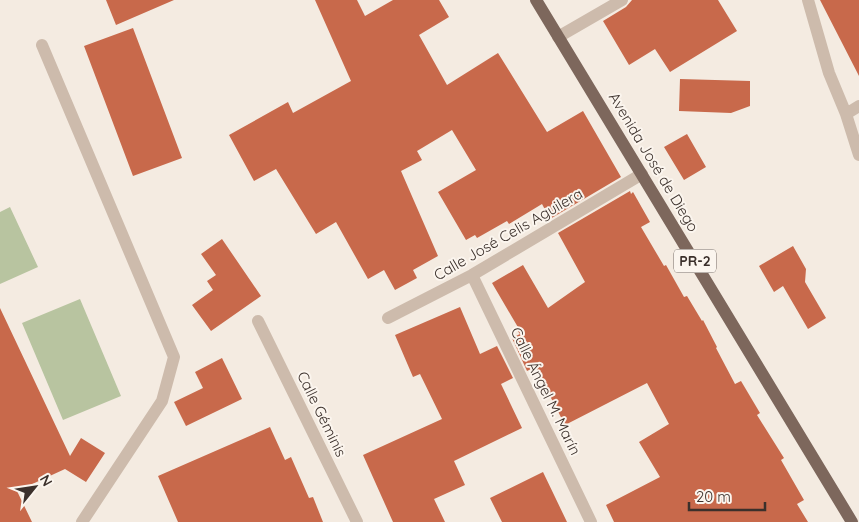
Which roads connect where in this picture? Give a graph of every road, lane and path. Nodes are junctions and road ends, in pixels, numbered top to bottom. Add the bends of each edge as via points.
1 (536, 0) edge
2 (622, 0) edge
3 (808, 0) edge
4 (558, 37) junction
5 (42, 45) dead end
6 (859, 106) edge
7 (846, 114) junction
8 (859, 154) edge
9 (642, 174) junction
10 (472, 275) junction
11 (388, 318) dead end
12 (258, 321) dead end
13 (82, 522) edge
14 (358, 522) edge
15 (591, 522) edge
16 (852, 522) edge

1 - 4 main road, Avenida José de Diego / PR-2
2 - 4 street
3 - 7 street via 829,73
4 - 9 main road, Avenida José de Diego / PR-2
5 - 13 street via 174,357 162,401
6 - 7 street
7 - 8 street
9 - 10 street, Calle José Celis Aguilera
9 - 16 main road, Avenida José de Diego / PR-2
10 - 11 street, Calle José Celis Aguilera
10 - 15 street, Calle Ángel M. Marín
12 - 14 street, Calle Géminis

